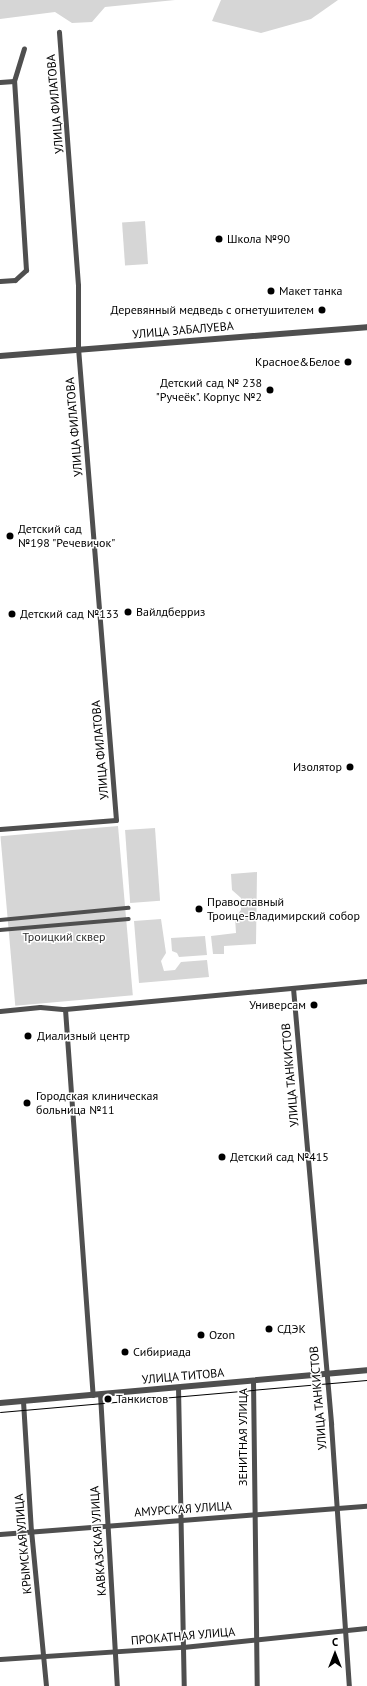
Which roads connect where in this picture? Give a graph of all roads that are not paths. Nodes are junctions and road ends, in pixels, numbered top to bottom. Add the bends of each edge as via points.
1 (59, 32) dead end
2 (24, 48) dead end
3 (14, 81) junction
4 (0, 82) edge
5 (0, 281) edge
6 (367, 327) edge
7 (78, 350) junction
8 (0, 356) edge
9 (0, 829) edge
10 (128, 908) dead end
11 (129, 919) dead end
12 (0, 920) edge
13 (0, 930) edge
14 (367, 981) edge
15 (292, 988) junction
16 (65, 1009) junction
17 (0, 1011) edge
18 (367, 1370) edge
19 (326, 1374) junction
20 (253, 1380) junction
21 (178, 1387) junction
22 (100, 1394) junction
23 (93, 1395) junction
24 (23, 1400) junction
25 (0, 1403) edge
26 (367, 1506) edge
27 (336, 1508) junction
28 (254, 1514) junction
29 (180, 1519) junction
30 (107, 1524) junction
31 (31, 1530) junction
32 (0, 1534) edge
33 (367, 1628) edge
34 (345, 1630) junction
35 (256, 1639) junction
36 (183, 1647) junction
37 (115, 1652) junction
38 (44, 1656) junction
39 (0, 1659) edge
40 (46, 1686) edge
41 (117, 1686) edge
42 (184, 1686) edge
43 (257, 1686) edge
44 (349, 1686) edge

1 - 7 street, УЛИЦА ФИЛАТОВА via 78,285
2 - 3 street
3 - 4 street
3 - 5 street via 26,270 15,280
6 - 7 street, УЛИЦА ЗАБАЛУЕВА
7 - 8 street, УЛИЦА ЗАБАЛУЕВА
7 - 9 street, УЛИЦА ФИЛАТОВА via 116,820
10 - 12 street
11 - 13 street
14 - 15 street
15 - 16 street
15 - 19 street, УЛИЦА ТАНКИСТОВ
16 - 17 street via 40,1007
16 - 23 street
18 - 19 street, УЛИЦА ТИТОВА
19 - 20 street, УЛИЦА ТИТОВА
19 - 27 street, УЛИЦА ТАНКИСТОВ
20 - 21 street, УЛИЦА ТИТОВА
20 - 28 street, ЗЕНИТНАЯ УЛИЦА
21 - 22 street, УЛИЦА ТИТОВА
21 - 29 street
22 - 23 street, УЛИЦА ТИТОВА
22 - 30 street, КАВКАЗСКАЯ УЛИЦА
23 - 24 street, УЛИЦА ТИТОВА
24 - 25 street, УЛИЦА ТИТОВА
24 - 31 street, КРЫМСКАЯ УЛИЦА
26 - 27 street, АМУРСКАЯ УЛИЦА
27 - 28 street, АМУРСКАЯ УЛИЦА
27 - 34 street, УЛИЦА ТАНКИСТОВ
28 - 29 street, АМУРСКАЯ УЛИЦА
28 - 35 street, ЗЕНИТНАЯ УЛИЦА
29 - 30 street, АМУРСКАЯ УЛИЦА
29 - 36 street
30 - 31 street, АМУРСКАЯ УЛИЦА
30 - 37 street, КАВКАЗСКАЯ УЛИЦА
31 - 32 street, АМУРСКАЯ УЛИЦА
31 - 38 street, КРЫМСКАЯ УЛИЦА
33 - 34 street, ПРОКАТНАЯ УЛИЦА
34 - 35 street, ПРОКАТНАЯ УЛИЦА
34 - 44 street, УЛИЦА ТАНКИСТОВ
35 - 36 street, ПРОКАТНАЯ УЛИЦА
35 - 43 street, ЗЕНИТНАЯ УЛИЦА
36 - 37 street, ПРОКАТНАЯ УЛИЦА
36 - 42 street
37 - 38 street, ПРОКАТНАЯ УЛИЦА
37 - 41 street, КАВКАЗСКАЯ УЛИЦА
38 - 39 street, ПРОКАТНАЯ УЛИЦА
38 - 40 street, КРЫМСКАЯ УЛИЦА

